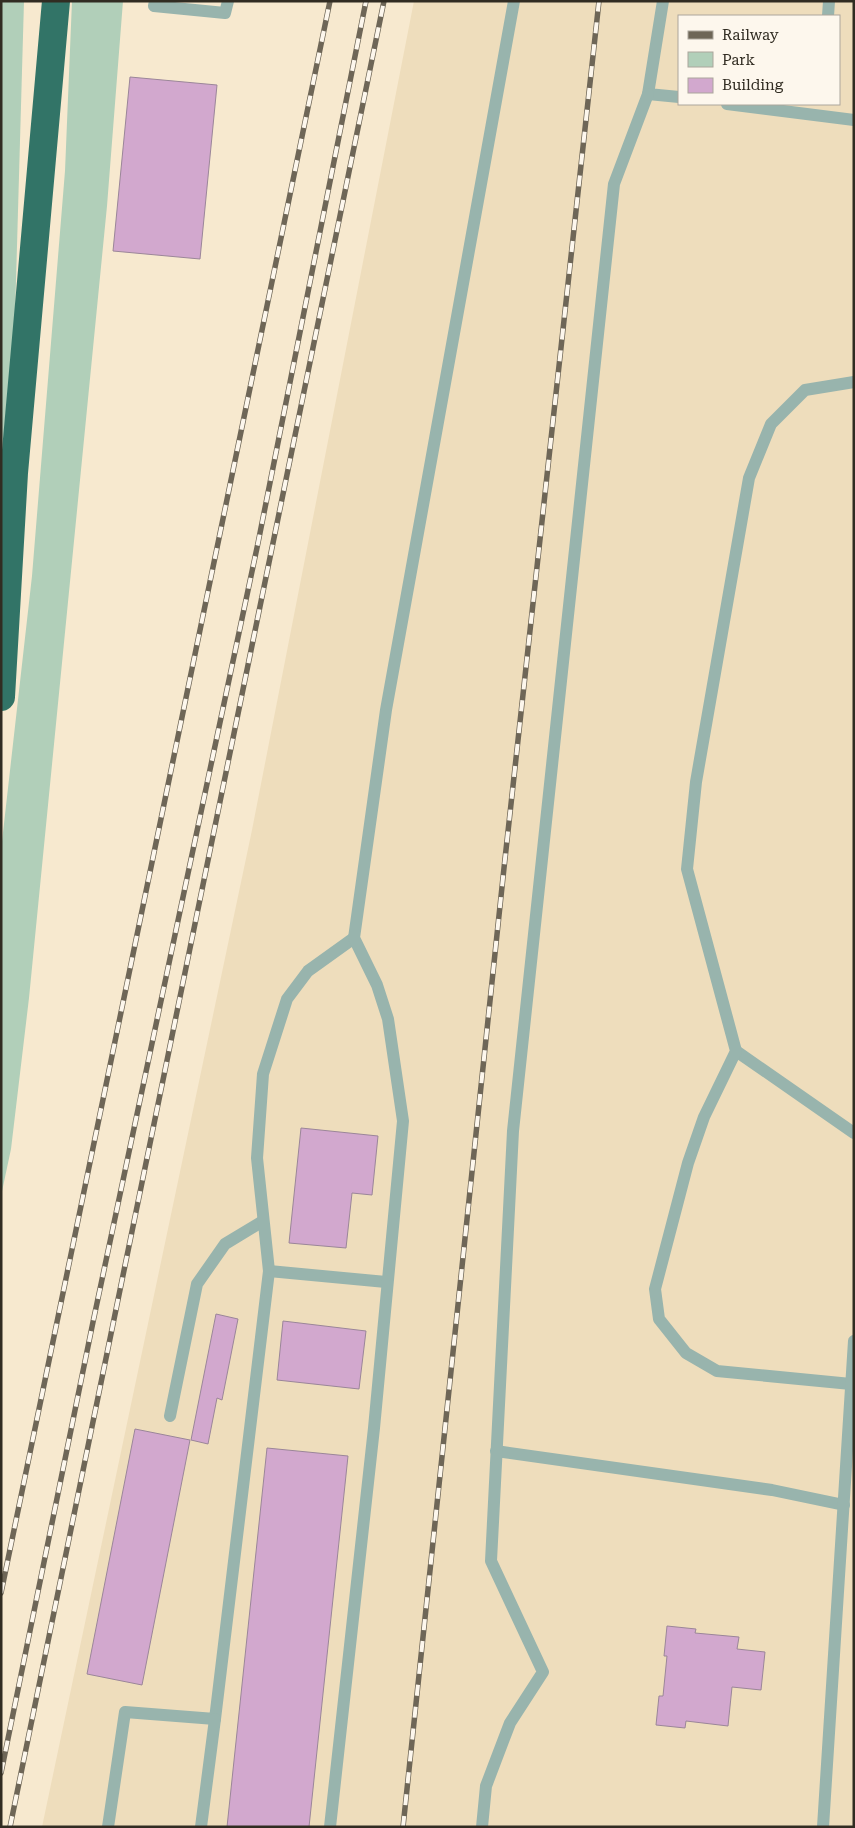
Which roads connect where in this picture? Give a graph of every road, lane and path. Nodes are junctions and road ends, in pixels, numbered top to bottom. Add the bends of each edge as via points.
1 (56, 1) edge
2 (154, 1) edge
3 (228, 1) edge
4 (514, 1) edge
5 (663, 1) edge
6 (829, 1) edge
7 (828, 15) edge
8 (648, 94) junction
9 (678, 98) edge
10 (735, 105) edge
11 (854, 120) edge
12 (854, 382) edge
13 (1, 698) edge
14 (354, 938) junction
15 (736, 1051) junction
16 (854, 1133) edge
17 (263, 1220) junction
18 (268, 1271) junction
19 (386, 1282) junction
20 (854, 1341) edge
21 (851, 1384) junction
22 (170, 1416) dead end
23 (496, 1451) junction
24 (844, 1504) junction
25 (215, 1719) junction
26 (108, 1827) edge
27 (201, 1827) edge
28 (330, 1827) edge
29 (482, 1827) edge
30 (823, 1827) edge

1 - 13 highway via 14,473
2 - 3 lane via 154,6 225,13
4 - 14 lane via 386,710
5 - 8 lane
6 - 7 lane
8 - 9 lane
8 - 23 lane via 614,184 513,1131
10 - 11 lane
12 - 15 lane via 805,390 771,424 749,478 696,782 687,869
14 - 17 lane via 308,971 287,999 263,1074 257,1158
14 - 19 lane via 377,985 388,1019 403,1121
15 - 16 lane
15 - 21 lane via 704,1117 688,1163 656,1289 659,1319 686,1353 717,1371
17 - 18 lane
17 - 22 lane via 225,1244 197,1284
18 - 19 lane
18 - 25 lane
19 - 28 lane via 374,1428
20 - 21 lane
21 - 24 lane
23 - 24 lane via 772,1490
23 - 29 lane via 491,1561 543,1672 510,1724 486,1786
24 - 30 lane
25 - 26 lane via 125,1712
25 - 27 lane

